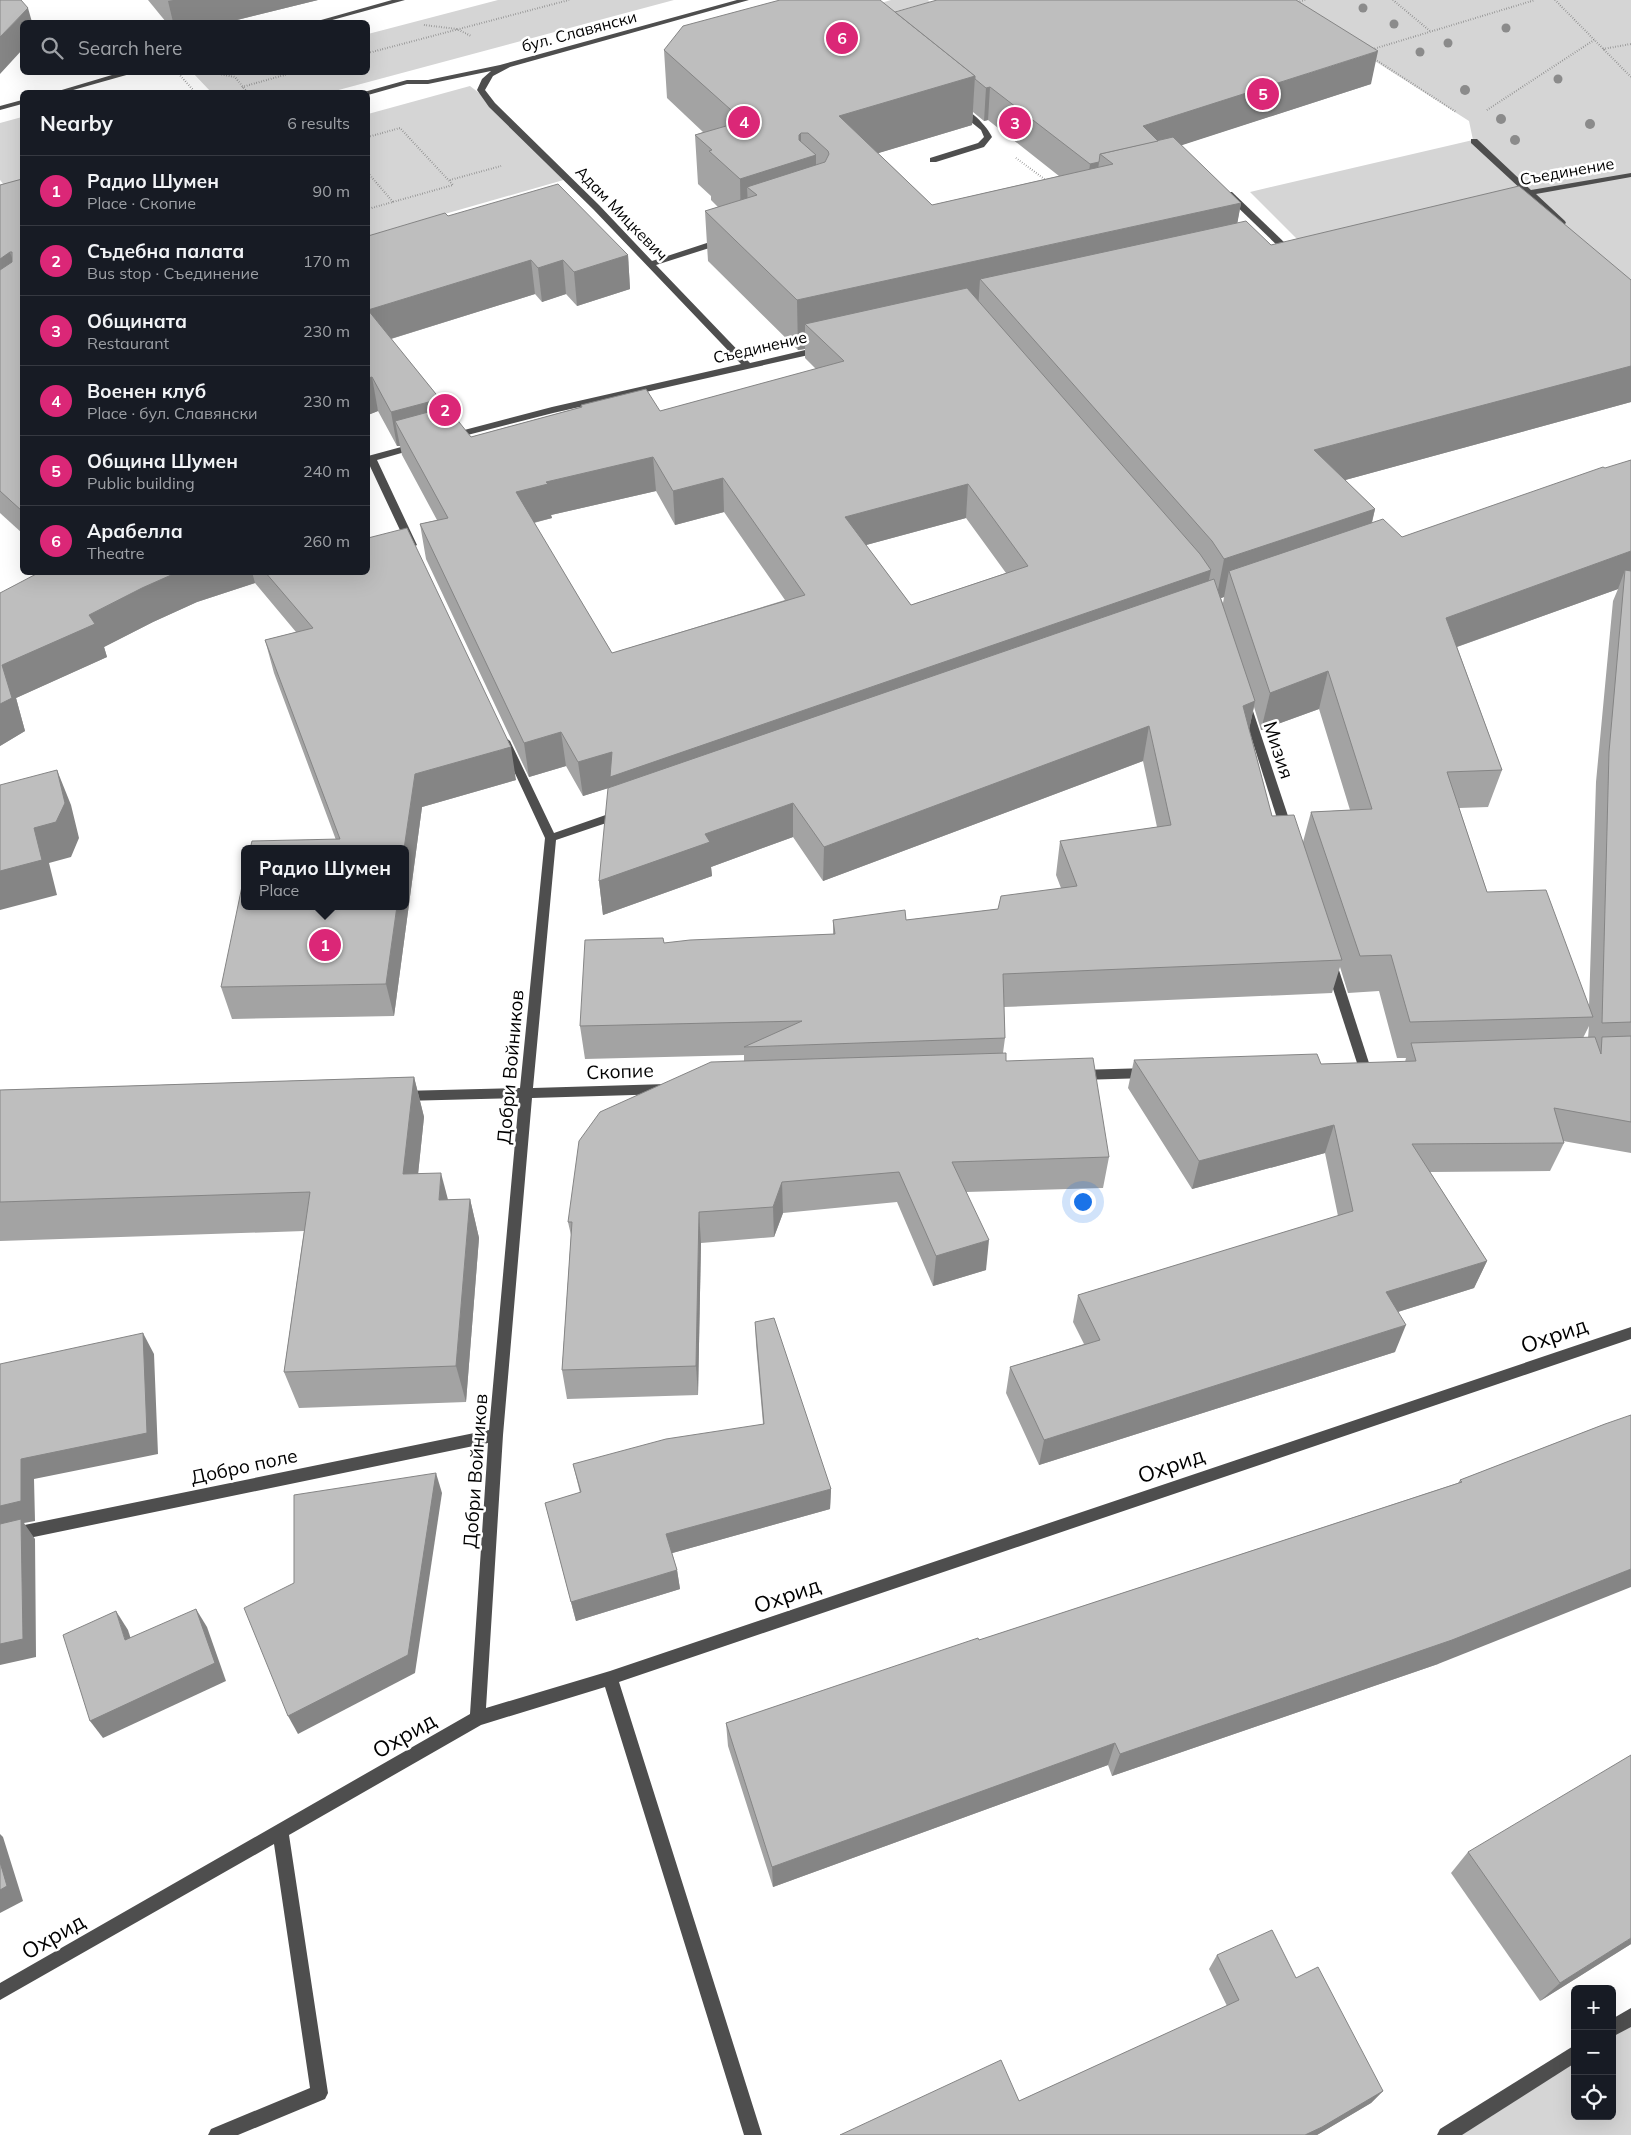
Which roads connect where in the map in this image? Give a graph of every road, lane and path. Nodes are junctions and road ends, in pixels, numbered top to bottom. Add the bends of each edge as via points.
1 (401, 0) edge
2 (569, 0) edge
3 (744, 0) edge
4 (1305, 0) edge
5 (1393, 0) edge
6 (1534, 0) edge
7 (1555, 0) edge
8 (1287, 6) edge
9 (326, 20) edge
10 (420, 24) dead end
11 (458, 29) junction
12 (1430, 31) junction
13 (1594, 40) junction
14 (1631, 44) edge
15 (1603, 49) junction
16 (370, 52) edge
17 (1363, 52) edge
18 (1371, 57) dead end
19 (507, 65) junction
20 (122, 75) edge
21 (180, 75) edge
22 (224, 75) edge
23 (285, 75) edge
24 (1631, 77) edge
25 (483, 81) joint
26 (242, 87) junction
27 (1421, 89) dead end
28 (67, 90) edge
29 (193, 90) edge
30 (245, 90) edge
31 (370, 92) edge
32 (20, 103) edge
33 (955, 104) edge
34 (0, 108) edge
35 (1486, 110) dead end
36 (370, 136) edge
37 (988, 136) junction
38 (1474, 140) dead end
39 (543, 154) junction
40 (932, 160) dead end
41 (370, 174) edge
42 (1631, 175) edge
43 (449, 181) junction
44 (1054, 186) edge
45 (1220, 186) edge
46 (1529, 192) junction
47 (1501, 198) edge
48 (393, 202) junction
49 (370, 208) edge
50 (1570, 232) edge
51 (735, 237) edge
52 (1284, 247) edge
53 (650, 264) junction
54 (834, 346) edge
55 (747, 365) junction
56 (447, 438) edge
57 (428, 443) edge
58 (370, 459) edge
59 (370, 461) edge
60 (417, 555) edge
61 (1241, 690) edge
62 (500, 732) edge
63 (635, 809) edge
64 (551, 838) junction
65 (1290, 841) edge
66 (1327, 953) edge
67 (1364, 1066) edge
68 (1164, 1072) edge
69 (1065, 1076) edge
70 (675, 1088) edge
71 (526, 1093) junction
72 (387, 1097) edge
73 (1631, 1333) edge
74 (496, 1434) junction
75 (0, 1537) edge
76 (610, 1678) junction
77 (478, 1718) junction
78 (280, 1832) junction
79 (0, 1992) edge
80 (1631, 2017) edge
81 (1616, 2026) edge
82 (1571, 2056) edge
83 (217, 2135) edge
84 (753, 2135) edge
85 (1446, 2135) edge

1 - 9 street
2 - 11 path
3 - 19 street, бул. Славянски
4 - 8 path
5 - 12 path
6 - 12 path
7 - 13 path
10 - 11 path
11 - 16 path
12 - 17 path
13 - 15 path
13 - 35 path
14 - 15 path
15 - 24 path
18 - 27 path
19 - 25 street, бул. Славянски
19 - 31 street via 428,82 408,82
20 - 28 street
21 - 29 path
22 - 26 path via 235,78
23 - 26 path
25 - 39 street, Адам Мицкевич via 481,90 487,99
26 - 30 path
32 - 34 street
33 - 37 street via 985,129
36 - 43 path via 400,128
37 - 40 street via 981,145
37 - 44 path
38 - 46 street
39 - 43 path
39 - 53 street, Адам Мицкевич
41 - 48 path
42 - 46 street, Съединение
43 - 48 path via 453,185
45 - 52 street
46 - 47 street, Съединение
46 - 50 street
48 - 49 path
51 - 53 street
53 - 55 street, Адам Мицкевич
54 - 55 street, Съединение
55 - 56 street, Съединение
57 - 58 street
59 - 60 street
61 - 65 street, Мизия
62 - 64 street
63 - 64 street
64 - 71 street, Добри Войников
66 - 67 street
68 - 69 street
70 - 71 street, Скопие
71 - 72 street, Скопие
71 - 74 street, Добри Войников
73 - 76 street, Охрид
74 - 75 street, Добро поле
74 - 77 street, Добри Войников
76 - 77 street, Охрид
76 - 84 street
77 - 78 street, Охрид
78 - 79 street, Охрид
78 - 83 street via 319,2093
80 - 81 street
82 - 85 street

